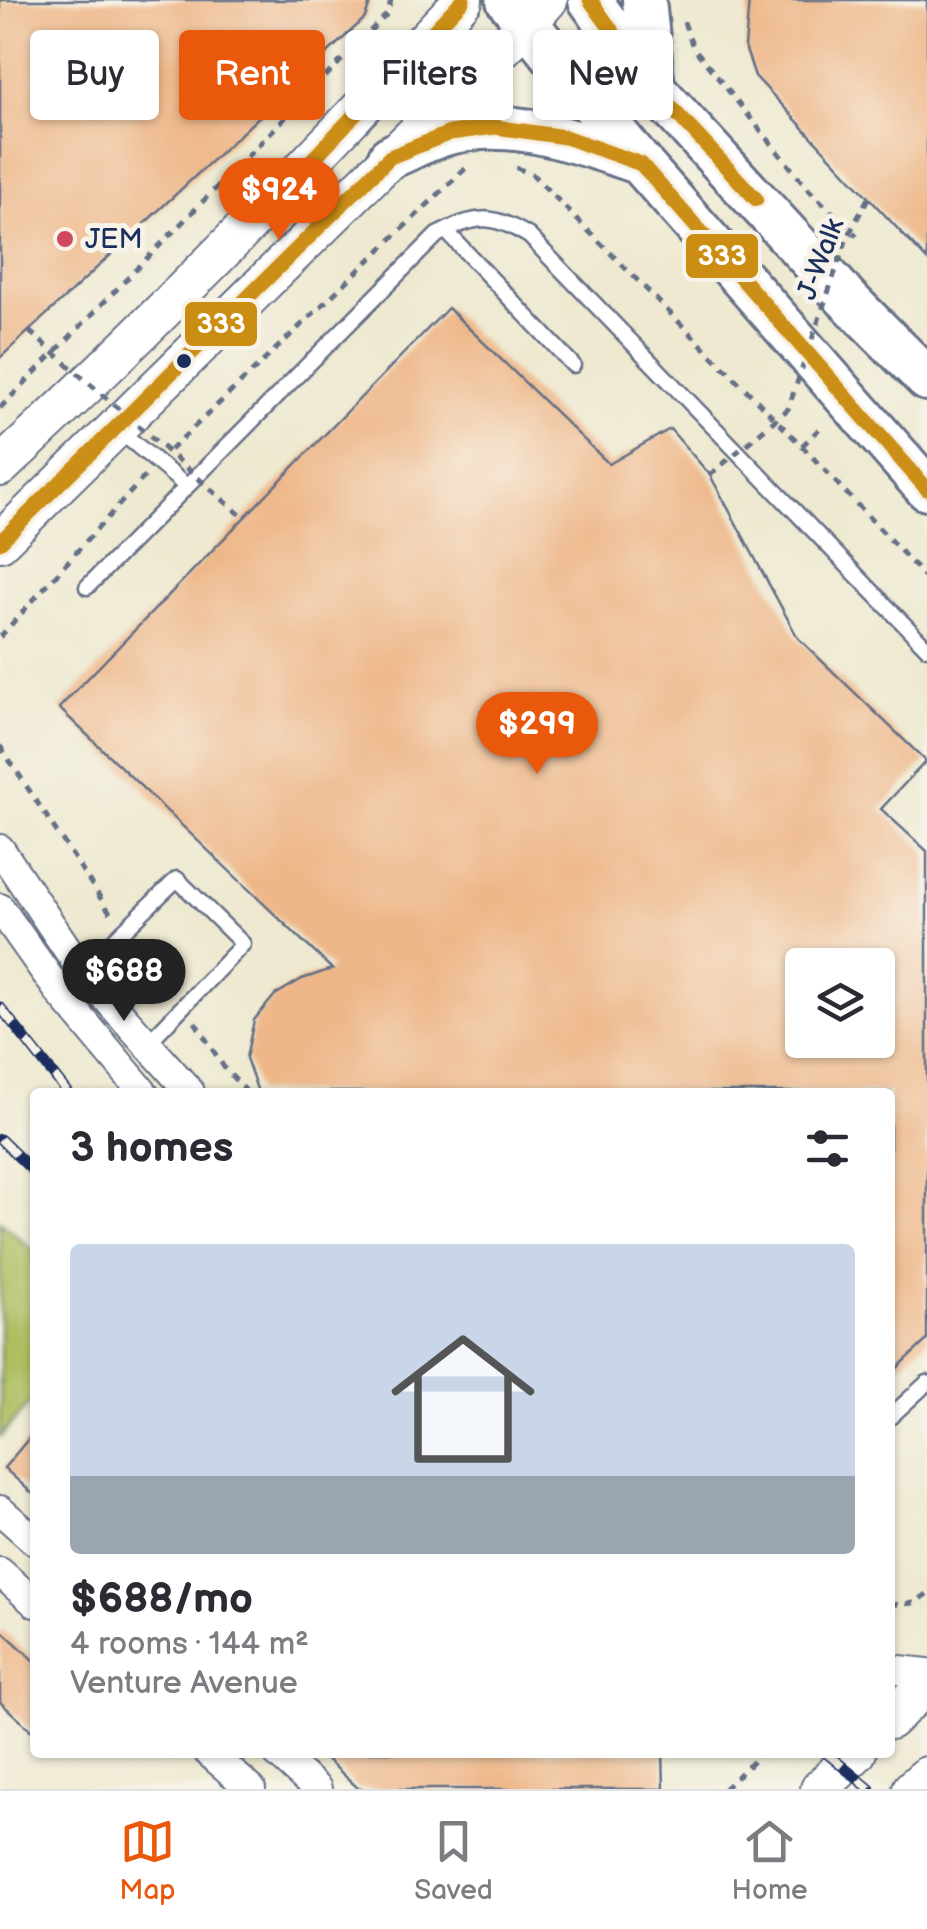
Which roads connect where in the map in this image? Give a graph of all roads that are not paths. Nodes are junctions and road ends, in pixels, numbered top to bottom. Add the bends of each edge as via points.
1 (463, 0) edge
2 (590, 0) edge
3 (528, 8) edge
4 (611, 30) edge
5 (673, 110) edge
6 (390, 156) junction
7 (642, 164) junction
8 (446, 231) junction
9 (573, 365) dead end
10 (927, 379) edge
11 (114, 426) junction
12 (0, 468) edge
13 (186, 486) junction
14 (927, 489) edge
15 (0, 542) edge
16 (87, 587) dead end
17 (927, 648) edge
18 (0, 849) edge
19 (0, 908) edge
20 (82, 971) junction
21 (147, 1044) junction
22 (140, 1088) edge
23 (186, 1088) edge
24 (927, 1383) edge
25 (895, 1412) edge
26 (0, 1510) edge
27 (30, 1537) edge
28 (0, 1572) edge
29 (30, 1599) edge
30 (895, 1670) edge
31 (927, 1673) edge
32 (927, 1684) edge
33 (895, 1715) edge
34 (215, 1758) edge
35 (288, 1758) edge
36 (290, 1758) edge
37 (849, 1758) edge
38 (827, 1775) edge
39 (927, 1776) edge
40 (251, 1789) edge
41 (317, 1789) edge
42 (336, 1789) edge
43 (912, 1789) edge

1 - 12 main road via 338,135
2 - 4 main road
3 - 6 main road
3 - 7 main road
5 - 10 main road
6 - 7 main road via 450,133 495,127 565,137
6 - 11 main road
7 - 14 main road
8 - 9 lane
8 - 13 lane
8 - 17 lane via 484,218 528,236
11 - 13 lane
11 - 15 main road
13 - 16 lane
18 - 20 street
19 - 22 street
20 - 21 street
20 - 21 lane via 178,879 243,944
21 - 23 street
24 - 25 lane
26 - 27 street
28 - 29 street
30 - 31 street
32 - 33 main road
34 - 40 street
35 - 41 street
36 - 42 lane
37 - 38 main road
39 - 43 main road

